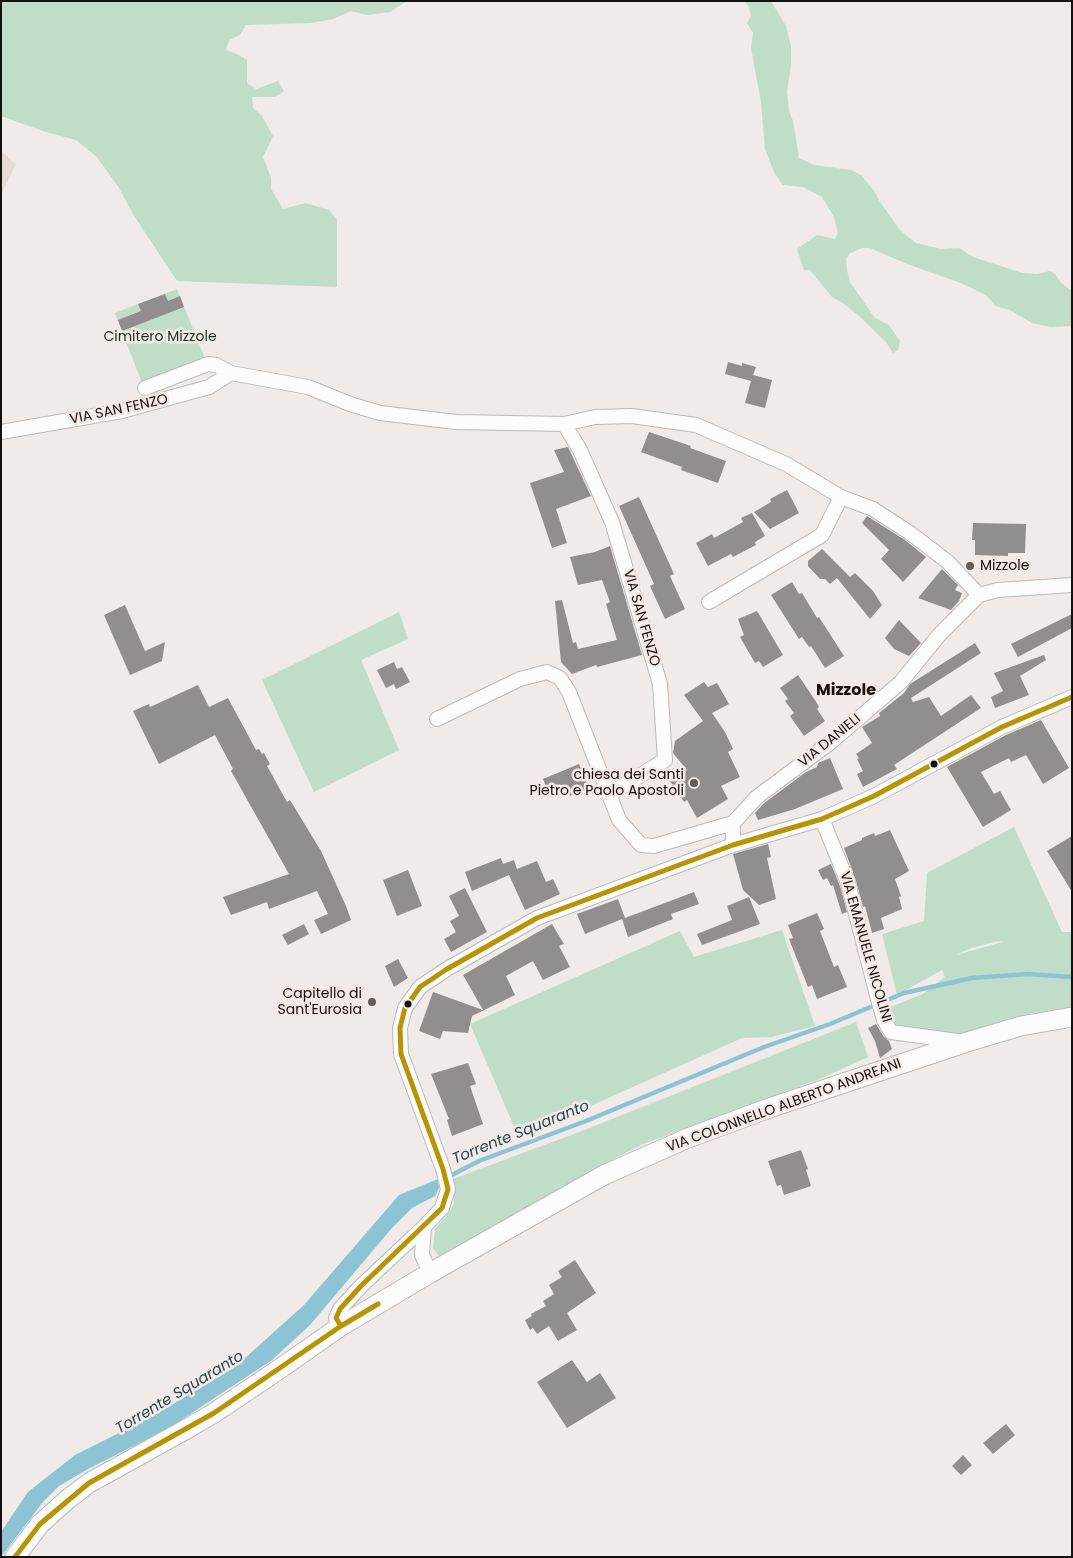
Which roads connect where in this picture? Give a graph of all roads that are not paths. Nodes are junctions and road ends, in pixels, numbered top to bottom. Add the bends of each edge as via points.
1 (231, 373) junction
2 (145, 388) dead end
3 (564, 424) junction
4 (1, 432) edge
5 (841, 497) junction
6 (1072, 584) edge
7 (979, 595) junction
8 (709, 602) dead end
9 (1072, 697) edge
10 (437, 719) dead end
11 (610, 796) junction
12 (822, 819) junction
13 (734, 823) junction
14 (733, 845) junction
15 (1072, 1017) edge
16 (967, 1042) junction
17 (424, 1227) junction
18 (430, 1273) junction
19 (341, 1326) junction
20 (15, 1557) edge

1 - 2 street, VIA SAN FENZO via 208,364
1 - 3 street, VIA SAN FENZO via 308,387 380,413 456,422
1 - 4 street, VIA SAN FENZO via 209,387 122,411
3 - 5 street, VIA SAN FENZO via 595,417 632,416 696,425 786,464
3 - 11 street, VIA SAN FENZO via 580,450 612,522 660,684 664,760
5 - 7 street via 873,508 910,533 948,562
5 - 8 street via 822,535
6 - 7 street via 998,590
7 - 13 street, VIA DANIELI via 901,682 831,742 757,797
9 - 12 street via 1002,727 874,796
10 - 11 street via 520,679 546,672 560,678 569,692
11 - 13 street via 619,820 641,845 654,846
12 - 14 street
12 - 16 street, VIA EMANUELE NICOLINI via 848,883 884,1020 891,1032
13 - 14 street
14 - 17 street via 537,918 420,987 405,1008 400,1028 401,1054 448,1189 442,1208
15 - 16 street, VIA COLONNELLO ALBERTO ANDREANI via 1021,1026
16 - 18 street, VIA COLONNELLO ALBERTO ANDREANI via 688,1138 604,1175
17 - 18 street via 422,1255
17 - 19 street via 340,1309 336,1318
18 - 19 street, VIA COLONNELLO ALBERTO ANDREANI
19 - 20 street, VIA COLONNELLO ALBERTO ANDREANI via 214,1413 89,1483 40,1524

